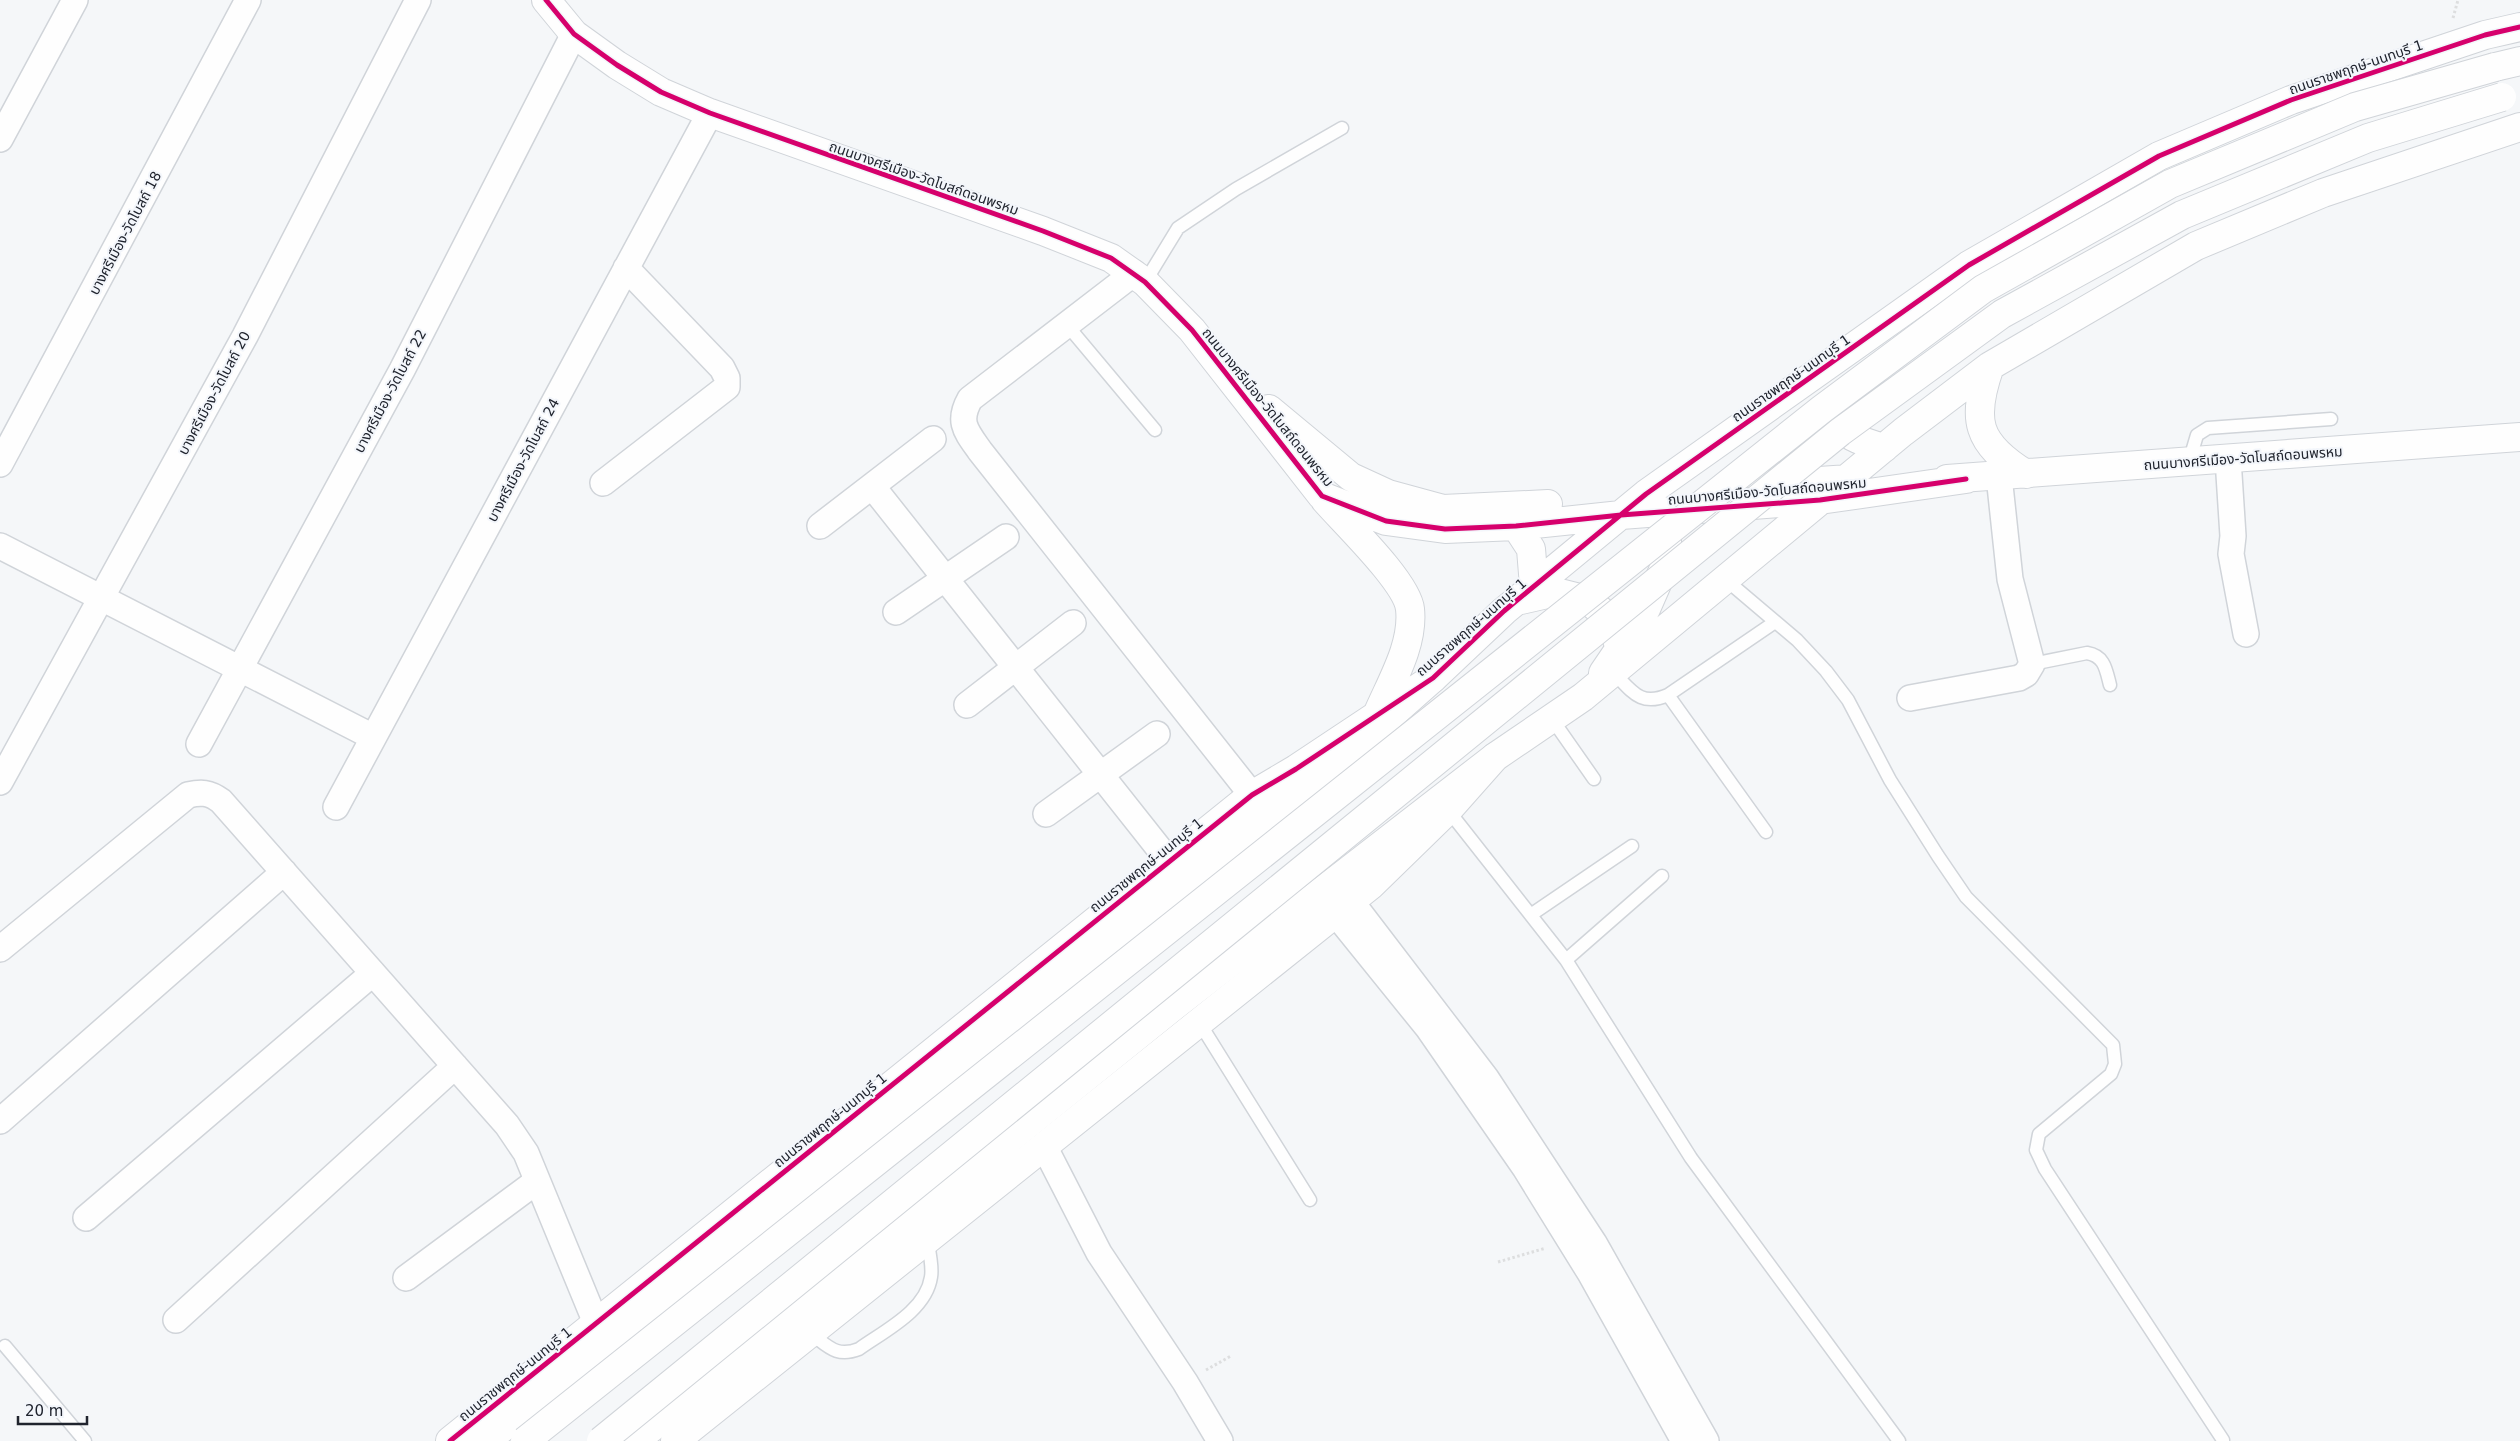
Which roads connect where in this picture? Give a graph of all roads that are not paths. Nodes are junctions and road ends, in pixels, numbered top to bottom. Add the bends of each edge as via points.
1 (75, 0) edge
2 (248, 0) edge
3 (418, 0) edge
4 (546, 0) edge
5 (2520, 27) edge
6 (574, 34) junction
7 (2507, 64) edge
8 (2511, 95) edge
9 (710, 113) junction
10 (2520, 127) edge
11 (1342, 128) dead end
12 (0, 139) edge
13 (626, 268) junction
14 (1139, 278) junction
15 (1067, 325) junction
16 (1828, 365) junction
17 (1990, 366) junction
18 (1229, 376) junction
19 (2331, 419) dead end
20 (1155, 430) dead end
21 (2520, 437) edge
22 (933, 439) dead end
23 (1884, 448) junction
24 (2228, 459) junction
25 (2189, 462) junction
26 (0, 464) edge
27 (2026, 474) junction
28 (1999, 476) junction
29 (1847, 479) junction
30 (1966, 479) junction
31 (603, 483) dead end
32 (872, 486) junction
33 (1646, 494) junction
34 (1322, 496) junction
35 (1820, 500) junction
36 (1667, 512) junction
37 (1621, 515) junction
38 (820, 526) dead end
39 (1516, 526) junction
40 (1006, 537) dead end
41 (0, 546) edge
42 (945, 579) junction
43 (1726, 579) junction
44 (1526, 594) junction
45 (102, 598) junction
46 (896, 612) dead end
47 (1775, 622) junction
48 (1073, 623) dead end
49 (2246, 634) dead end
50 (1617, 660) junction
51 (2032, 664) junction
52 (1016, 667) junction
53 (239, 669) junction
54 (1433, 678) junction
55 (2110, 686) dead end
56 (1668, 695) junction
57 (1910, 698) dead end
58 (967, 705) dead end
59 (1377, 715) junction
60 (1552, 719) junction
61 (1156, 734) dead end
62 (373, 737) junction
63 (199, 744) dead end
64 (1495, 757) junction
65 (1100, 774) junction
66 (1594, 780) dead end
67 (0, 782) edge
68 (1252, 795) junction
69 (336, 807) dead end
70 (1448, 810) junction
71 (1046, 814) dead end
72 (1766, 832) dead end
73 (1632, 846) dead end
74 (1169, 861) junction
75 (284, 872) junction
76 (1662, 876) dead end
77 (1342, 907) junction
78 (1532, 914) junction
79 (0, 949) edge
80 (1566, 960) junction
81 (373, 973) junction
82 (1199, 1022) junction
83 (455, 1066) junction
84 (0, 1121) edge
85 (1044, 1146) junction
86 (537, 1181) junction
87 (1310, 1200) dead end
88 (86, 1218) dead end
89 (928, 1239) junction
90 (406, 1278) dead end
91 (176, 1320) dead end
92 (596, 1323) junction
93 (810, 1333) junction
94 (5, 1346) dead end
95 (2223, 1440) edge
96 (85, 1441) edge
97 (450, 1441) edge
98 (486, 1441) edge
99 (525, 1441) edge
100 (601, 1441) edge
101 (635, 1441) edge
102 (675, 1441) edge
103 (1220, 1441) edge
104 (1684, 1441) edge
105 (1706, 1441) edge
106 (1899, 1441) edge

1 - 12 street
2 - 26 street, บางศรีเมือง-วัดโบสถ์ 18
3 - 45 street, บางศรีเมือง-วัดโบสถ์ 20 via 249,328
4 - 6 street, ถนนบางศรีเมือง-วัดโบสถ์ดอนพรหม
5 - 16 street, ถนนราชพฤกษ์-นนทบุรี 1 via 2485,35 2291,100 2159,156 1969,265
6 - 9 street, ถนนบางศรีเมือง-วัดโบสถ์ดอนพรหม via 661,92
6 - 53 street, บางศรีเมือง-วัดโบสถ์ 22 via 402,370
7 - 99 street, bridge via 2355,107 2170,184 1983,289 1814,415
8 - 100 street, bridge via 2368,138 2182,215 2002,314 1840,432
9 - 13 street, บางศรีเมือง-วัดโบสถ์ 24
9 - 14 street, ถนนบางศรีเมือง-วัดโบสถ์ดอนพรหม via 1043,231 1111,258
10 - 17 street via 2323,192 2196,246
11 - 14 lane via 1236,189 1178,228
13 - 31 street via 722,368 727,387
13 - 62 street, บางศรีเมือง-วัดโบสถ์ 24
14 - 15 street
14 - 18 street, ถนนบางศรีเมือง-วัดโบสถ์ดอนพรหม via 1192,330
15 - 20 lane
15 - 68 street via 970,399 962,413 965,428 980,452
16 - 23 street via 1825,397 1832,420 1856,439
16 - 33 street, ถนนราชพฤกษ์-นนทบุรี 1
17 - 23 street
17 - 27 street via 1981,390 1979,419 1986,439 2003,460
18 - 33 street, ถนนบางศรีเมือง-วัดโบสถ์ดอนพรหม via 1351,477 1388,494 1443,509 1513,507
18 - 34 street, ถนนบางศรีเมือง-วัดโบสถ์ดอนพรหม
19 - 25 lane via 2208,428 2197,435
21 - 24 street, ถนนบางศรีเมือง-วัดโบสถ์ดอนพรหม
22 - 32 street
23 - 29 street
24 - 25 street, ถนนบางศรีเมือง-วัดโบสถ์ดอนพรหม
24 - 49 street via 2232,554
25 - 27 street, ถนนบางศรีเมือง-วัดโบสถ์ดอนพรหม
27 - 28 street, ถนนบางศรีเมือง-วัดโบสถ์ดอนพรหม
28 - 30 street, ถนนบางศรีเมือง-วัดโบสถ์ดอนพรหม
28 - 51 street via 2010,579
29 - 30 street, ถนนบางศรีเมือง-วัดโบสถ์ดอนพรหม
29 - 33 street, ถนนบางศรีเมือง-วัดโบสถ์ดอนพรหม
29 - 35 street
30 - 35 street, ถนนบางศรีเมือง-วัดโบสถ์ดอนพรหม
32 - 38 street
32 - 42 street
33 - 36 street
33 - 37 street, ถนนราชพฤกษ์-นนทบุรี 1
34 - 39 street, ถนนบางศรีเมือง-วัดโบสถ์ดอนพรหม via 1386,521 1445,529
34 - 59 street via 1401,586 1410,608 1408,638
35 - 36 street, ถนนบางศรีเมือง-วัดโบสถ์ดอนพรหม
35 - 43 street
36 - 37 street, ถนนบางศรีเมือง-วัดโบสถ์ดอนพรหม
36 - 50 street via 1667,561 1646,609
37 - 39 street, ถนนบางศรีเมือง-วัดโบสถ์ดอนพรหม
37 - 44 street, ถนนราชพฤกษ์-นนทบุรี 1
39 - 44 street via 1531,550
40 - 42 street
41 - 45 street
42 - 46 street
42 - 52 street
43 - 47 lane
43 - 50 street
44 - 50 street via 1556,592 1588,600 1609,618
44 - 54 street, ถนนราชพฤกษ์-นนทบุรี 1
45 - 53 street
45 - 67 street, บางศรีเมือง-วัดโบสถ์ 20
47 - 56 lane
47 - 95 lane via 1797,640 1848,700 1890,780 1966,896 2113,1045 2115,1064 2111,1074 2039,1134 2036,1150 2045,1169
48 - 52 street
50 - 56 lane via 1639,698 1655,701
50 - 60 street via 1590,690
51 - 55 lane via 2096,654 2104,662
51 - 57 street via 2019,678
52 - 58 street
52 - 65 street
53 - 62 street
53 - 63 street, บางศรีเมือง-วัดโบสถ์ 22
54 - 59 street, ถนนราชพฤกษ์-นนทบุรี 1
54 - 98 street via 1328,772 1115,935
56 - 72 lane
59 - 68 street, ถนนราชพฤกษ์-นนทบุรี 1
60 - 64 street
60 - 66 lane
61 - 65 street
62 - 69 street, บางศรีเมือง-วัดโบสถ์ 24
64 - 70 street
64 - 101 street via 1174,1006
65 - 71 street
65 - 74 street
68 - 74 street, ถนนราชพฤกษ์-นนทบุรี 1
70 - 77 street via 1370,885
70 - 78 lane
73 - 78 lane
74 - 92 street, ถนนราชพฤกษ์-นนทบุรี 1
75 - 79 street via 221,801 201,792 188,795
75 - 81 street
75 - 84 street
76 - 80 lane
77 - 82 street
77 - 104 street via 1524,1168 1570,1241
77 - 105 street via 1486,1078 1594,1243
78 - 80 lane
80 - 106 lane via 1691,1158
81 - 83 street
81 - 88 street
82 - 85 street
82 - 87 lane
83 - 86 street via 507,1124 526,1153
83 - 91 street
85 - 89 street
85 - 103 street via 1099,1253 1185,1382
86 - 90 street
86 - 92 street
89 - 93 street
89 - 93 lane via 932,1276 914,1309 849,1354 838,1353
92 - 97 street, ถนนราชพฤกษ์-นนทบุรี 1
93 - 102 street
94 - 96 lane

